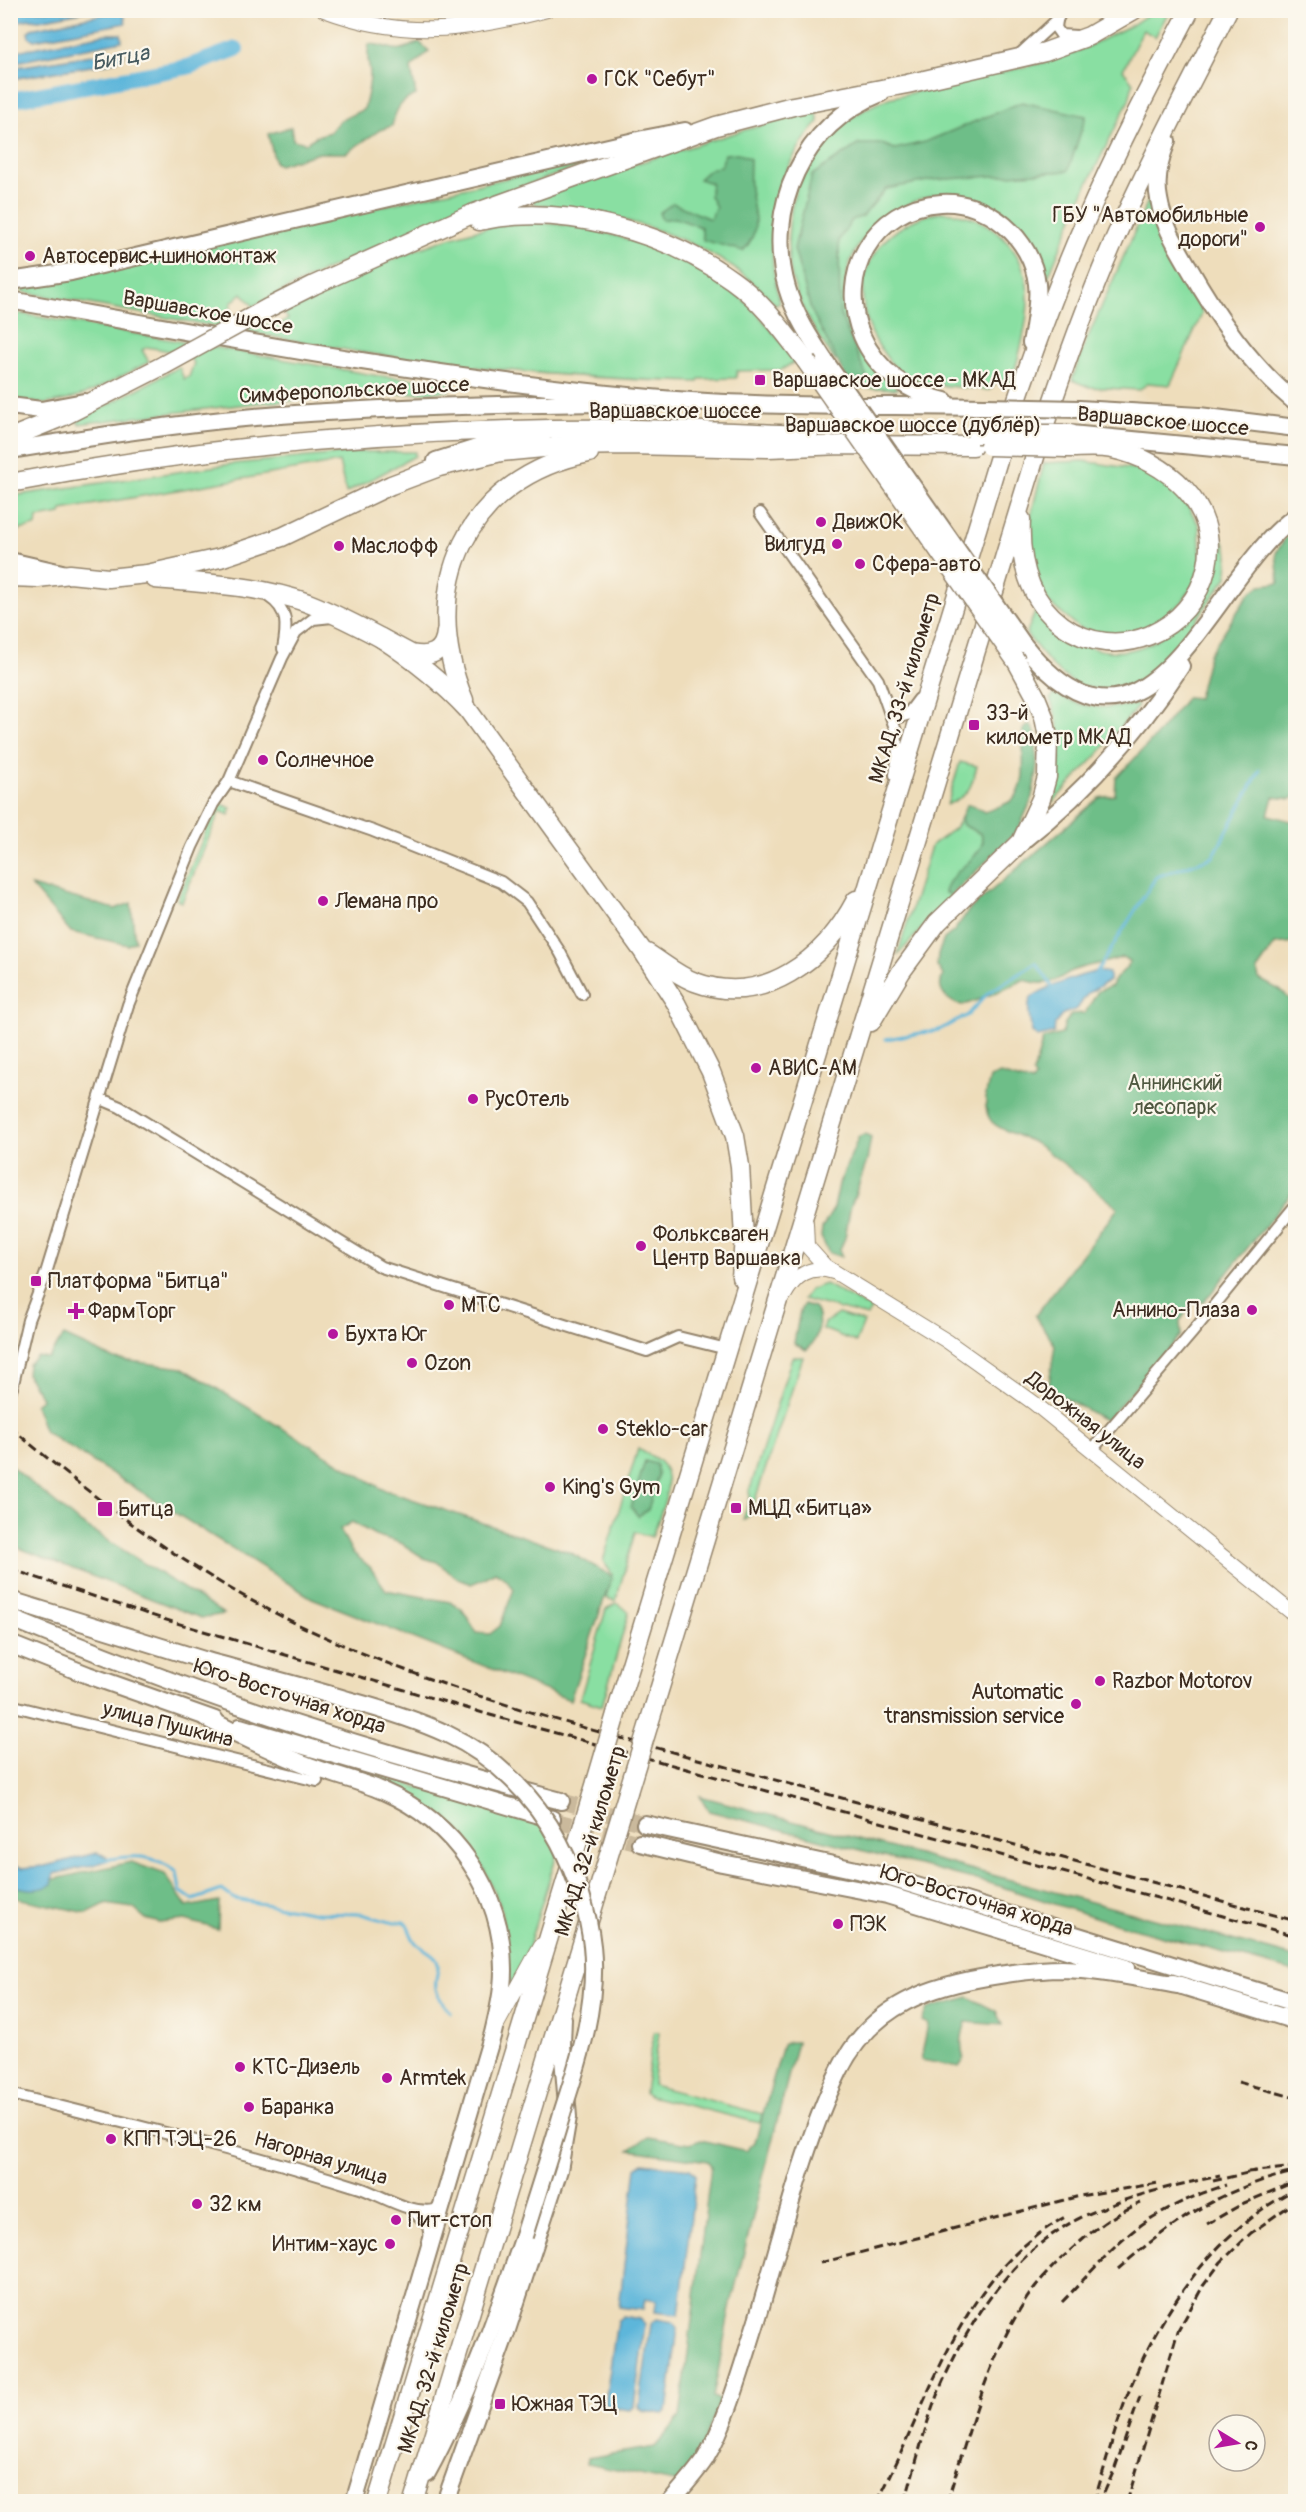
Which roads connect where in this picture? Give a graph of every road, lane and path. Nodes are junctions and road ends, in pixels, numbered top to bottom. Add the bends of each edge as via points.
1 (324, 10) edge
2 (471, 10) edge
3 (547, 10) edge
4 (1134, 10) edge
5 (1190, 10) edge
6 (1228, 10) edge
7 (523, 13) edge
8 (1060, 15) edge
9 (460, 29) junction
10 (1089, 36) junction
11 (1011, 60) junction
12 (907, 84) junction
13 (1184, 94) junction
14 (716, 126) junction
15 (414, 242) junction
16 (10, 281) edge
17 (10, 300) edge
18 (816, 361) junction
19 (118, 388) junction
20 (703, 402) junction
21 (1296, 403) edge
22 (10, 406) edge
23 (985, 407) junction
24 (1012, 414) junction
25 (1296, 428) edge
26 (497, 431) junction
27 (545, 436) junction
28 (630, 437) junction
29 (10, 438) edge
30 (1069, 441) junction
31 (1188, 444) junction
32 (598, 445) junction
33 (1110, 448) junction
34 (10, 450) edge
35 (1296, 456) edge
36 (1031, 467) junction
37 (10, 483) edge
38 (391, 485) junction
39 (760, 513) dead end
40 (1296, 516) edge
41 (10, 561) edge
42 (70, 574) junction
43 (10, 577) edge
44 (108, 578) junction
45 (259, 590) junction
46 (341, 617) junction
47 (1204, 627) junction
48 (446, 630) junction
49 (381, 638) junction
50 (282, 658) junction
51 (935, 662) junction
52 (889, 708) junction
53 (468, 710) junction
54 (229, 781) junction
55 (889, 814) junction
56 (883, 835) junction
57 (1021, 842) junction
58 (642, 950) junction
59 (582, 994) dead end
60 (845, 1078) junction
61 (101, 1099) junction
62 (807, 1203) junction
63 (1296, 1205) edge
64 (764, 1226) joint
65 (838, 1274) junction
66 (773, 1316) junction
67 (727, 1349) junction
68 (12, 1388) dead end
69 (1092, 1449) junction
70 (10, 1600) edge
71 (1296, 1616) edge
72 (10, 1618) edge
73 (10, 1644) edge
74 (10, 1705) edge
75 (206, 1718) junction
76 (317, 1781) dead end
77 (561, 1801) tunnel mouth
78 (556, 1821) tunnel mouth
79 (645, 1824) tunnel mouth
80 (640, 1844) tunnel mouth
81 (555, 1919) junction
82 (1183, 1986) junction
83 (566, 1996) junction
84 (1296, 2003) edge
85 (1296, 2021) edge
86 (493, 2033) junction
87 (10, 2094) edge
88 (441, 2203) junction
89 (410, 2207) junction
90 (430, 2241) junction
91 (415, 2497) edge
92 (354, 2502) edge
93 (377, 2502) edge
94 (446, 2502) edge
95 (670, 2502) edge

1 - 9 main road via 392,28
2 - 9 street
3 - 7 main road
4 - 10 highway
5 - 24 highway, МКАД, 33-й километр via 1084,222
6 - 13 highway
7 - 9 main road via 494,24
8 - 10 street via 1056,28 1061,35
8 - 11 street via 1030,47
10 - 11 highway
11 - 12 highway
12 - 14 highway
12 - 18 main road via 855,105 827,127 803,157 789,191 781,250 786,286
13 - 21 main road via 1159,170 1162,214 1201,289 1244,352
13 - 36 highway via 1096,283
14 - 15 highway via 472,214
14 - 16 main road via 643,139 71,272
15 - 18 highway via 473,222 513,215 576,220 631,231 675,248 732,280
15 - 19 highway, bridge via 268,308
17 - 20 main road, Варшавское шоссе via 401,367
18 - 47 main road, bridge via 1023,644 1059,682 1087,696 1103,698 1140,689 1158,678
18 - 57 highway, bridge via 1017,662 1044,717 1047,777
19 - 22 main road via 56,408 28,410
19 - 29 highway
20 - 23 main road, Варшавское шоссе
20 - 34 main road, Симферопольское шоссе via 468,405 320,412 185,424
23 - 24 main road via 934,398 897,381 873,356 858,325 852,289 863,253 885,226 914,209 943,202 975,208 1004,224 1026,249 1037,282 1038,301
23 - 25 main road, Варшавское шоссе, bridge via 1199,416
24 - 51 highway, МКАД, 33-й километр
26 - 27 street
26 - 28 highway
26 - 37 highway via 258,448 118,464
27 - 28 main road, Варшавское шоссе
27 - 32 street
27 - 38 main road, Варшавское шоссе via 464,451 431,463
28 - 30 highway, Варшавское шоссе, bridge
28 - 32 highway
28 - 48 highway via 565,459 524,478 493,500 470,530 454,564
30 - 31 main road, Варшавское шоссе
30 - 33 highway, Варшавское шоссе (дублёр)
31 - 33 main road, Варшавское шоссе (дублёр)
31 - 35 main road, Варшавское шоссе
32 - 38 highway via 501,452 439,467
33 - 36 highway via 1151,462 1183,486 1205,522 1209,544 1204,576 1187,606 1155,634 1136,641 1117,644 1073,633 1056,621 1037,597 1024,567 1020,543
36 - 60 highway
38 - 44 highway, Варшавское шоссе via 253,548 180,568
39 - 52 street via 866,661
40 - 47 main road via 1254,555
41 - 42 main road, Варшавское шоссе
42 - 43 highway
42 - 44 highway, Варшавское шоссе
44 - 45 highway
45 - 46 highway
45 - 50 street via 285,614 287,629
46 - 49 highway
46 - 50 street via 305,623
47 - 57 main road via 1172,680 1132,732 1057,814
48 - 49 highway via 440,650 430,655 411,654
48 - 53 highway via 449,656
49 - 53 highway via 406,654
50 - 54 street
51 - 52 street via 913,709 900,717
51 - 55 highway, МКАД, 33-й километр
52 - 55 street via 897,731 898,754
53 - 58 highway
54 - 59 street via 373,831 501,882 527,902
54 - 61 street via 198,836 128,1005
55 - 56 highway, МКАД, 33-й километр
56 - 58 highway via 848,916 816,955 794,971 752,987 712,987 693,981
56 - 64 highway, МКАД, 33-й километр
57 - 60 highway via 956,902 919,944 880,1003
58 - 67 highway via 676,1003 711,1072 735,1136 744,1238 737,1307
60 - 62 highway
61 - 67 street via 381,1267 647,1351 678,1337
61 - 68 street via 28,1320
62 - 65 main road via 807,1245 825,1266
62 - 66 highway, МКАД, 32-й километр
63 - 69 street
64 - 67 highway, МКАД, 32-й километр
65 - 66 main road via 814,1269 800,1275
65 - 69 main road, Дорожная улица via 947,1341
66 - 83 highway, МКАД, 32-й километр, bridge
67 - 81 highway, МКАД, 32-й километр, bridge
69 - 71 main road, Дорожная улица
70 - 91 main road, bridge via 383,1710 448,1734 508,1776 534,1804 573,1872 592,1947 593,1980 583,2043 491,2332
72 - 77 main road, Юго-Восточная хорда via 246,1708
73 - 75 main road, Юго-Восточная хорда
74 - 76 street, улица Пушкина
75 - 78 main road, Юго-Восточная хорда
75 - 86 main road via 267,1749 383,1791 420,1812 450,1836 482,1882 499,1929 503,1971
79 - 84 main road, Юго-Восточная хорда via 884,1876
80 - 82 main road, Юго-Восточная хорда via 887,1895
81 - 86 main road
81 - 93 highway, МКАД, 32-й километр
82 - 85 main road, Юго-Восточная хорда
82 - 95 main road via 1062,1969 1021,1972 942,1985 884,2015 858,2042 840,2070 811,2141 715,2440 703,2462
83 - 91 highway, МКАД, 32-й километр
83 - 94 main road via 562,2046 568,2117 559,2170
86 - 88 main road
87 - 89 street, Нагорная улица via 325,2177
88 - 89 street, Нагорная улица via 432,2211
88 - 90 main road
89 - 90 street, Нагорная улица via 425,2221
90 - 92 main road

